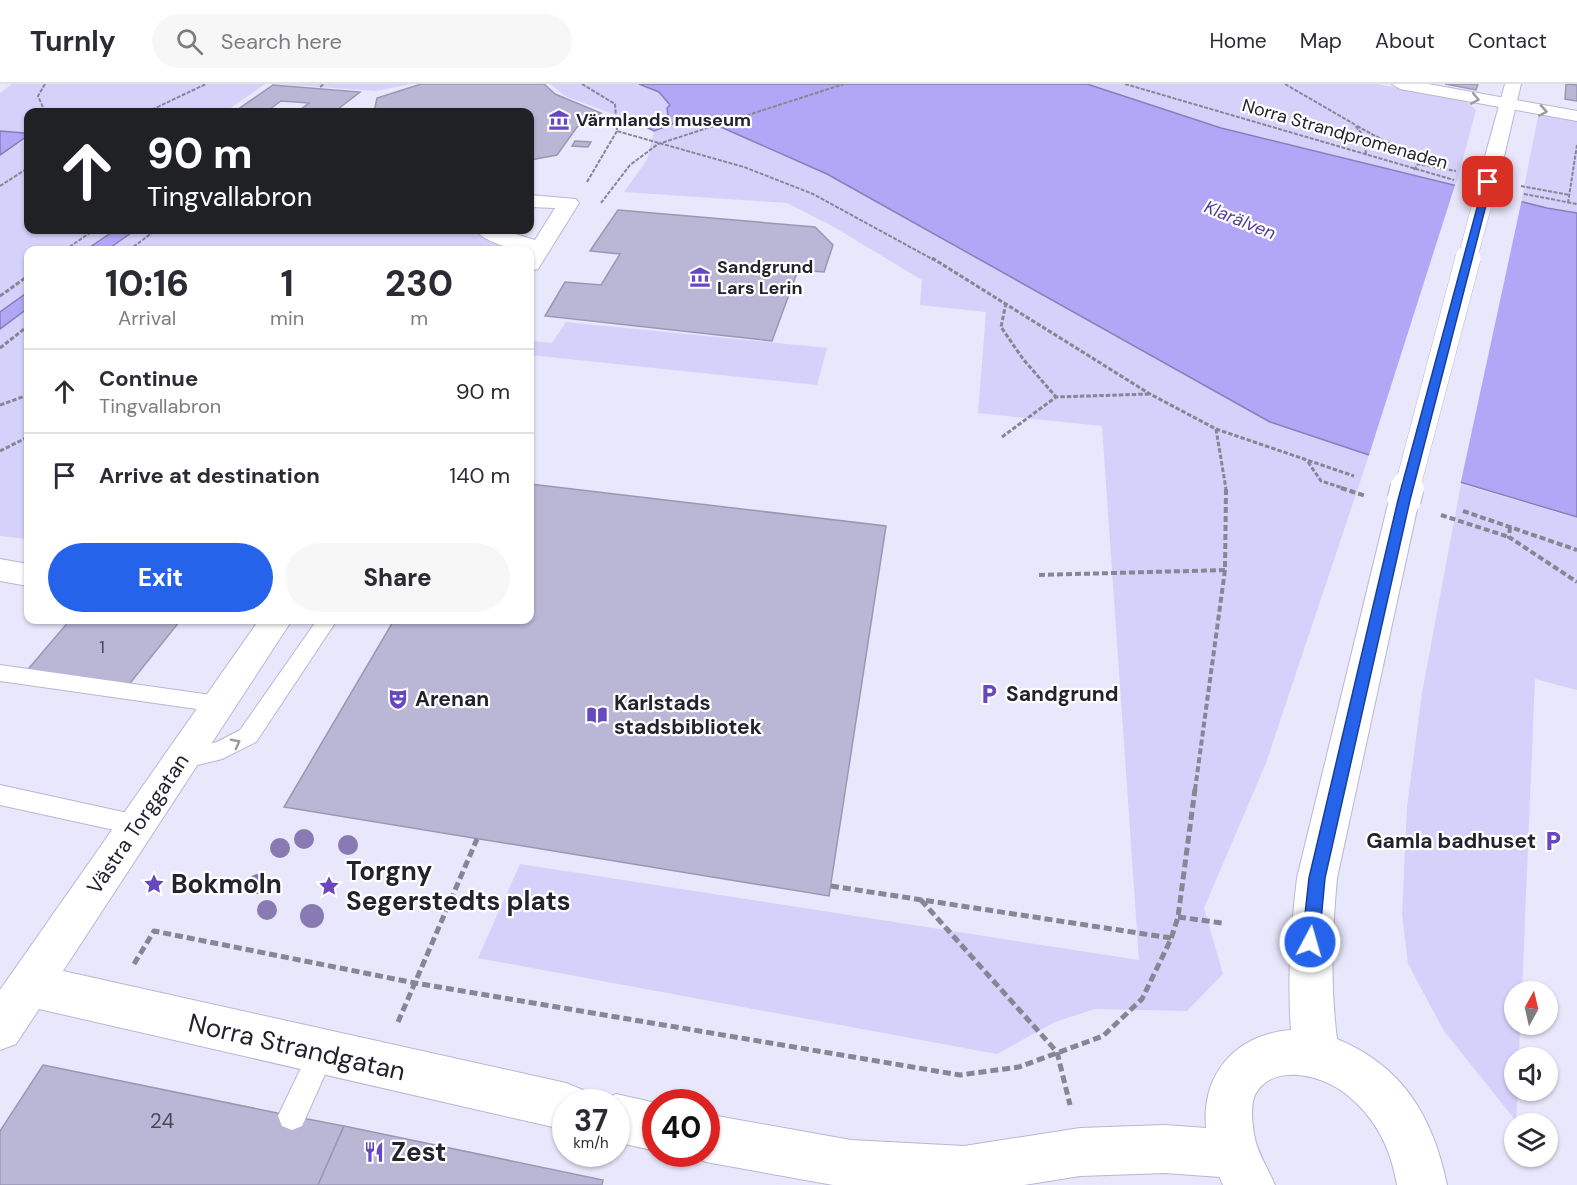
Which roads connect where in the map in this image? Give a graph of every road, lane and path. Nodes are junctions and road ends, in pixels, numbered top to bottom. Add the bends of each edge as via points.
1 (45, 84) edge
2 (207, 84) edge
3 (324, 84) edge
4 (582, 84) edge
5 (844, 84) edge
6 (1125, 84) edge
7 (1285, 84) edge
8 (1400, 84) edge
9 (1513, 84) edge
10 (321, 87) dead end
11 (1508, 105) junction
12 (43, 108) edge
13 (156, 108) edge
14 (1577, 116) edge
15 (1354, 124) junction
16 (617, 131) junction
17 (658, 144) junction
18 (1577, 145) edge
19 (1366, 156) junction
20 (1427, 164) junction
21 (1414, 170) junction
22 (24, 171) edge
23 (1477, 178) junction
24 (1454, 180) dead end
25 (1516, 185) dead end
26 (0, 186) edge
27 (1524, 195) dead end
28 (1570, 195) junction
29 (534, 201) edge
30 (569, 203) junction
31 (602, 203) dead end
32 (1568, 203) junction
33 (1577, 204) edge
34 (88, 234) edge
35 (151, 234) edge
36 (494, 234) edge
37 (71, 246) edge
38 (134, 246) edge
39 (517, 246) edge
40 (535, 256) edge
41 (24, 279) edge
42 (0, 296) edge
43 (1006, 303) junction
44 (24, 329) edge
45 (0, 348) edge
46 (1150, 394) junction
47 (24, 396) edge
48 (1056, 397) junction
49 (0, 405) edge
50 (1216, 429) junction
51 (1002, 437) dead end
52 (24, 439) edge
53 (0, 451) edge
54 (1308, 461) junction
55 (1354, 476) dead end
56 (1367, 497) dead end
57 (1463, 511) dead end
58 (1441, 515) dead end
59 (1510, 527) junction
60 (1509, 537) junction
61 (1577, 550) edge
62 (0, 570) edge
63 (1225, 570) junction
64 (24, 574) edge
65 (1039, 575) dead end
66 (1577, 582) edge
67 (273, 624) edge
68 (324, 624) edge
69 (0, 673) edge
70 (219, 704) junction
71 (181, 760) junction
72 (0, 795) edge
73 (137, 825) junction
74 (477, 838) dead end
75 (831, 886) dead end
76 (920, 899) junction
77 (1178, 917) junction
78 (1222, 923) dead end
79 (1171, 939) junction
80 (415, 983) junction
81 (15, 989) edge
82 (110, 1003) junction
83 (0, 1028) edge
84 (322, 1052) junction
85 (1057, 1052) junction
86 (1316, 1054) junction
87 (379, 1066) junction
88 (552, 1104) edge
89 (292, 1116) dead end
90 (720, 1141) edge
91 (1242, 1170) edge
92 (1422, 1185) edge

1 - 12 path via 38,96
2 - 13 path
3 - 10 path
4 - 16 path via 615,104
5 - 17 path
6 - 19 path, Norra Strandpromenaden
7 - 15 path
8 -> 11 street
9 - 11 street
11 -> 14 street
11 - 23 street
15 - 19 path via 1365,138
15 - 20 path
16 - 17 path
16 - 30 path via 584,188
17 - 31 path via 630,165
17 - 43 path via 744,167 813,194 912,246
18 - 28 path
19 - 21 path, Norra Strandpromenaden
20 - 21 path via 1418,164
20 - 23 path
21 - 24 path, Norra Strandpromenaden
22 - 26 path
23 - 86 street, bridge via 1317,878 1310,942
25 - 28 path
27 - 32 path
28 - 32 path
29 - 30 street
30 - 40 street
32 - 33 path
34 - 37 path
35 - 38 path
36 - 39 street
41 - 42 path
43 - 46 path
43 - 48 path via 1001,327
44 - 45 path
46 - 48 path
46 - 50 path
47 - 49 path
48 - 51 path
50 - 54 path
50 - 63 path via 1227,495
52 - 53 path
54 - 55 path
54 - 56 path via 1321,481
57 - 59 path
58 - 60 path
59 - 60 path
59 - 61 path
60 - 66 path
62 - 64 street
63 - 65 path
63 - 77 path
67 - 70 street, Västra Torggatan
71 -> 68 lane via 222,750 248,736
69 - 70 lane
70 - 71 street, Västra Torggatan
71 - 73 street, Västra Torggatan
72 - 73 lane
73 - 81 street, Västra Torggatan
74 - 80 path
75 - 76 path
76 - 79 path
76 - 85 path
77 - 78 path
77 - 79 path
79 - 85 path via 1142,999 1103,1036
80 - 82 path via 154,931
80 - 85 path via 960,1075 1019,1067
80 - 87 path
81 - 82 street, Norra Strandgatan
81 - 83 street, Västra Torggatan
82 - 84 street, Norra Strandgatan
84 - 87 street, Norra Strandgatan
84 - 89 lane
86 - 91 street via 1280,1052 1261,1058 1246,1069 1235,1086 1229,1106 1229,1129
86 - 92 street via 1348,1068 1372,1086 1392,1109 1408,1133
87 - 88 street, Norra Strandgatan
90 - 91 street via 851,1164 963,1170 1080,1152 1165,1149

